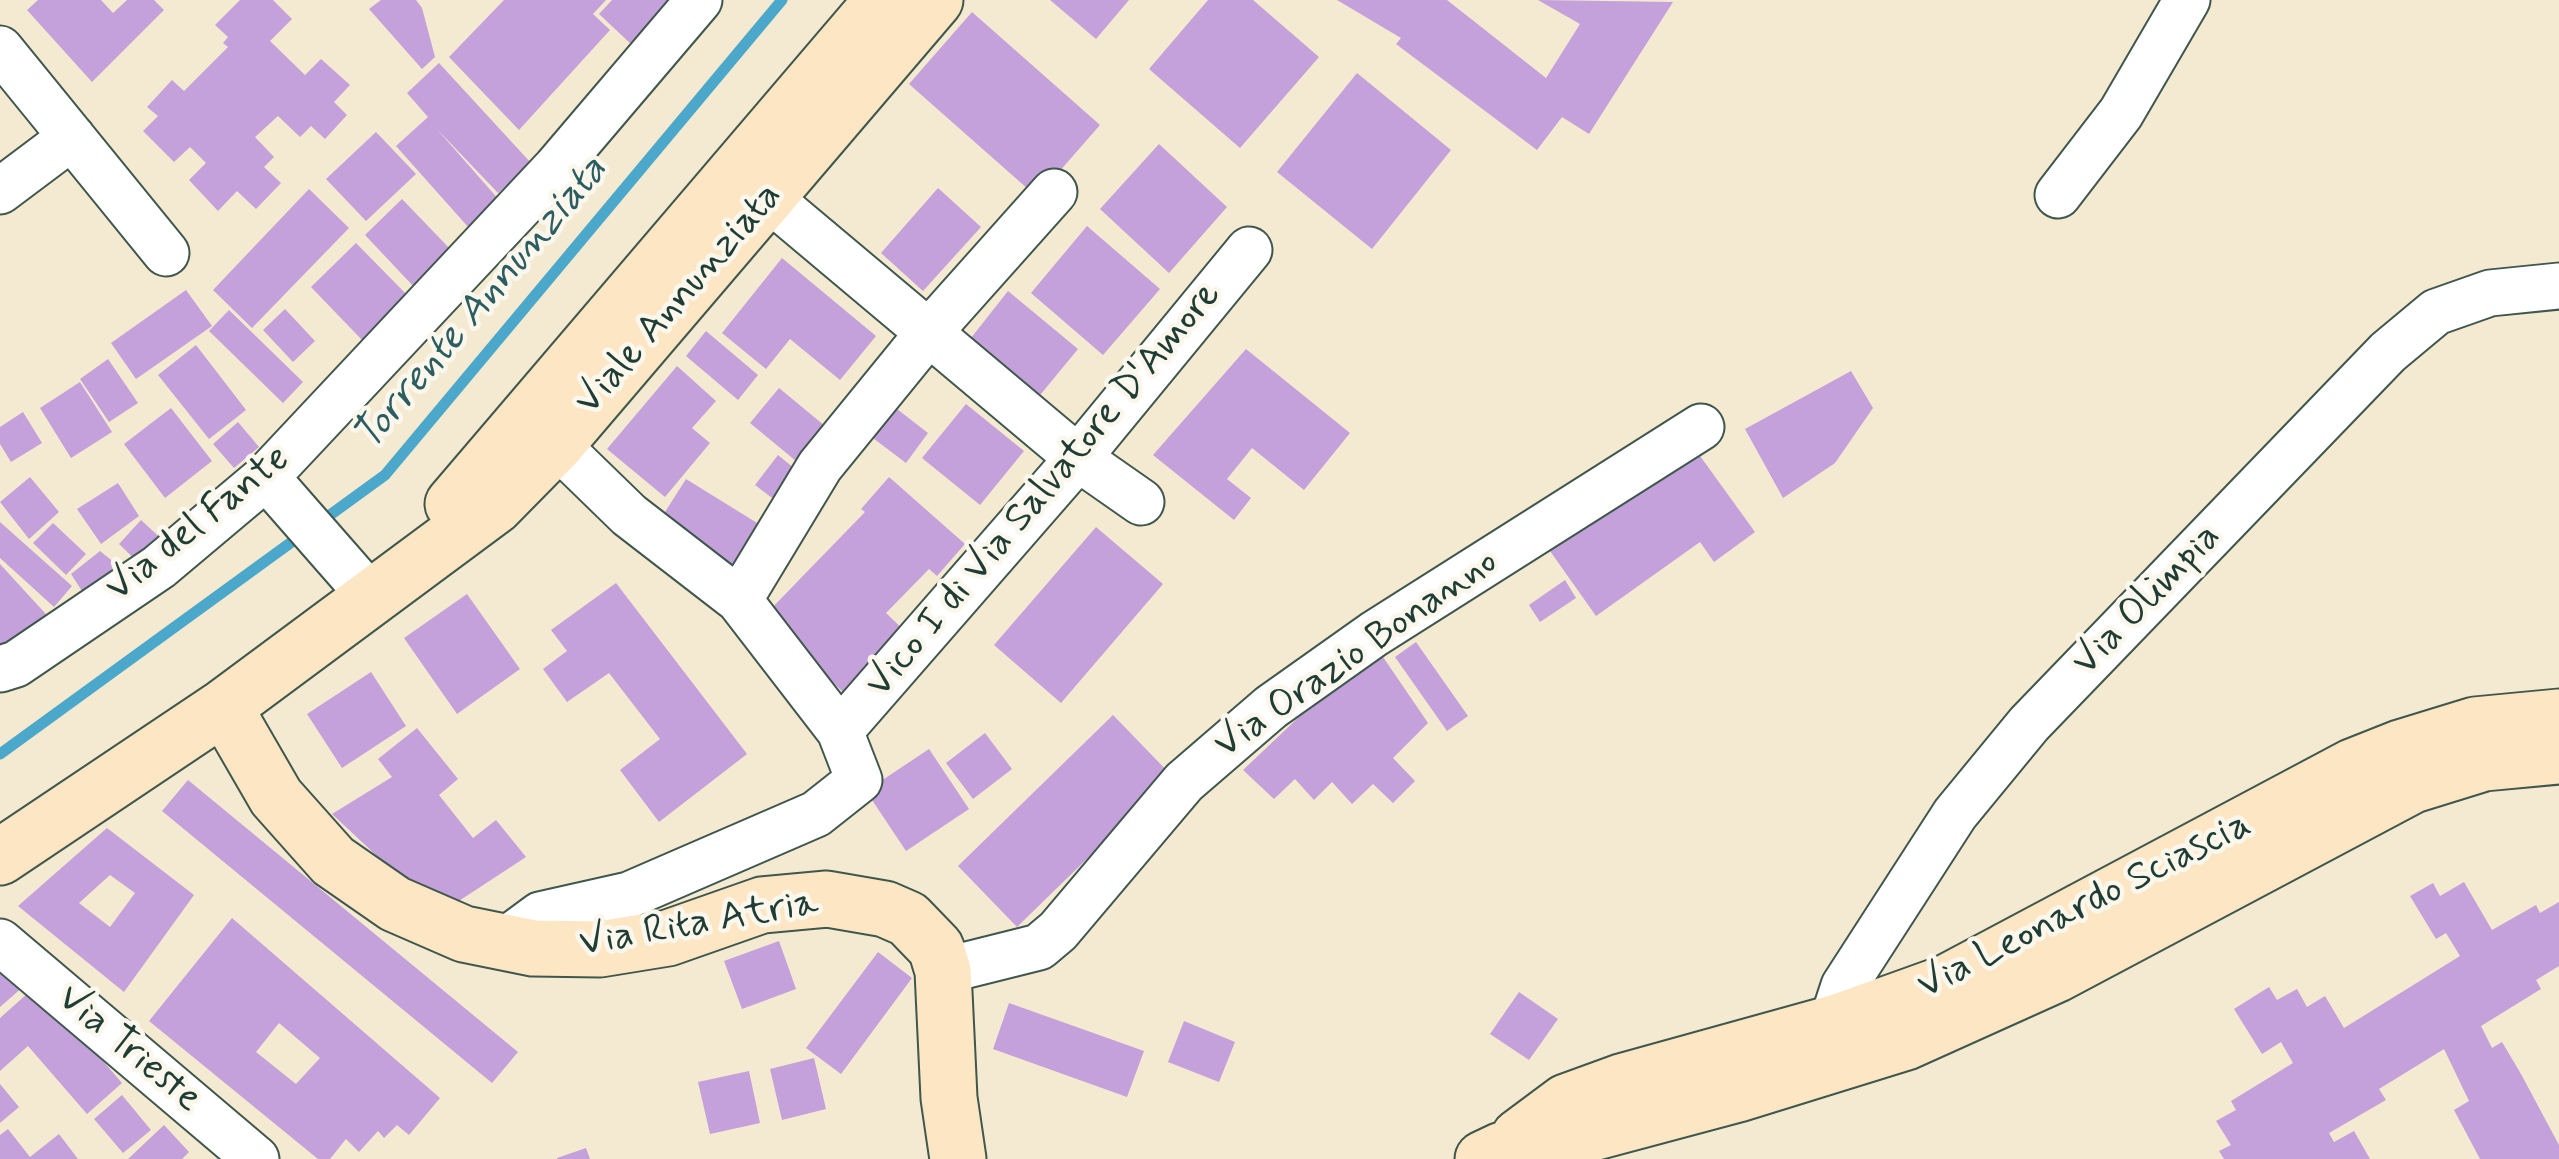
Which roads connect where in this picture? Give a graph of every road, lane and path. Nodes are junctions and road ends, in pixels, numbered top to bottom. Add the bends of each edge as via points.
1 (699, 0) edge
2 (883, 0) edge
3 (935, 0) edge
4 (2187, 0) edge
5 (0, 49) edge
6 (72, 137) junction
7 (754, 185) junction
8 (0, 190) edge
9 (1054, 192) dead end
10 (2058, 194) dead end
11 (1249, 250) dead end
12 (166, 252) dead end
13 (2559, 286) edge
14 (930, 331) junction
15 (1701, 426) dead end
16 (556, 444) junction
17 (1078, 458) junction
18 (275, 487) junction
19 (1141, 502) dead end
20 (373, 581) junction
21 (740, 600) junction
22 (0, 670) edge
23 (224, 707) junction
24 (2559, 717) edge
25 (840, 731) junction
26 (2559, 756) edge
27 (2245, 848) junction
28 (0, 857) edge
29 (0, 942) edge
30 (502, 943) junction
31 (944, 972) junction
32 (1824, 1047) junction
33 (1493, 1155) edge
34 (256, 1159) edge
35 (958, 1159) edge

1 - 18 street, Via del Fante
2 - 7 street, Viale Annunziata
3 - 7 street, Viale Annunziata
4 - 10 street via 2121,113
5 - 6 street
6 - 8 street
6 - 12 street
7 - 14 street
7 - 16 street, Viale Annunziata
7 - 20 street, Viale Annunziata
9 - 14 street
11 - 17 street, Vico I di Via Salvatore D'Amore
13 - 32 street, Via Olimpia via 2490,293 2436,312 2388,352 2017,740 1956,814 1844,986
14 - 17 street
14 - 21 street via 820,466
15 - 31 street, Via Orazio Bonanno via 1271,707 1184,782 1039,947
16 - 20 street, Viale Annunziata via 495,506
16 - 21 street via 629,515
17 - 19 street
17 - 25 street, Vico I di Via Salvatore D'Amore
18 - 20 street
18 - 22 street, Via del Fante
20 - 23 street, Viale Annunziata
21 - 25 street
23 - 28 street, Viale Annunziata
23 - 30 street, Via Rita Atria via 276,797 333,860 395,904
24 - 27 street, Via Leonardo Sciascia via 2435,734 2352,768
25 - 30 street via 859,780 816,814 629,896 540,915
26 - 27 street, Via Leonardo Sciascia via 2484,764
27 - 32 street, Via Leonardo Sciascia via 2113,920 1944,984
29 - 34 street, Via Trieste
30 - 31 street, Via Rita Atria via 565,950 637,945 762,906 827,899 908,919 936,948
31 - 35 street
32 - 33 street, Via Leonardo Sciascia via 1621,1082 1566,1102

